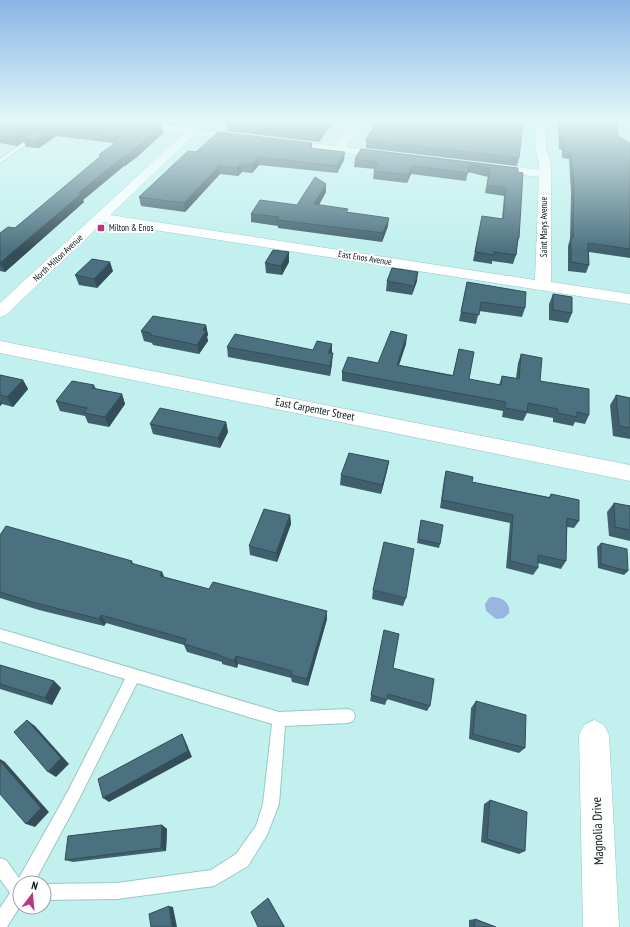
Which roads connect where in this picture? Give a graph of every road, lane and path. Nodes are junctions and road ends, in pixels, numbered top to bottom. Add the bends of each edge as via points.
1 (158, 164) edge
2 (545, 164) edge
3 (481, 166) edge
4 (544, 174) junction
5 (101, 218) junction
6 (543, 286) junction
7 (630, 299) edge
8 (0, 312) edge
9 (0, 347) edge
10 (630, 473) edge
11 (0, 635) edge
12 (133, 676) junction
13 (348, 716) dead end
14 (279, 720) junction
15 (594, 735) dead end
16 (0, 866) edge
17 (29, 875) edge
18 (12, 880) edge
19 (52, 892) edge
20 (12, 904) edge
21 (0, 923) edge
22 (601, 927) edge

1 - 5 street, North Milton Avenue
2 - 4 street, Saint Marys Avenue
3 - 4 street
4 - 6 street, Saint Marys Avenue
5 - 6 street, East Enos Avenue
5 - 8 street, North Milton Avenue
6 - 7 street, East Enos Avenue
9 - 10 street, East Carpenter Street
11 - 12 lane
12 - 14 lane
12 - 17 lane via 72,798
13 - 14 lane
14 - 19 lane via 271,804 262,830 242,860 214,878 117,891
15 - 22 street, Magnolia Drive
16 - 18 lane
20 - 21 lane

